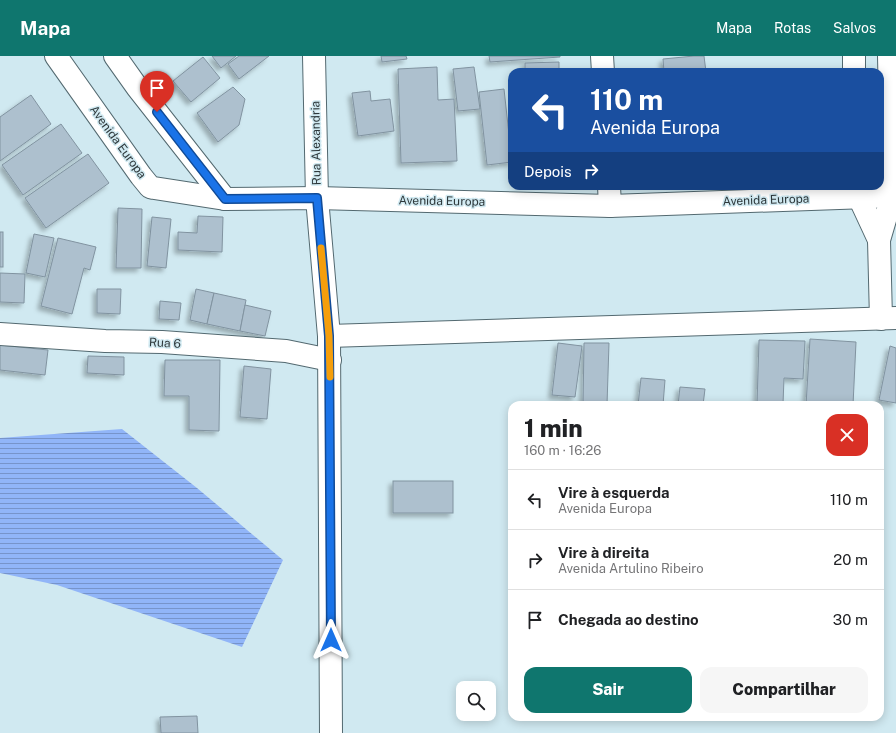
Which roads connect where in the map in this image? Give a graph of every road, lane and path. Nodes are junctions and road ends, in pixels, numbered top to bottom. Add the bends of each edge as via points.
1 (56, 56) edge
2 (115, 56) edge
3 (314, 56) edge
4 (602, 56) edge
5 (854, 56) edge
6 (889, 56) edge
7 (603, 68) edge
8 (854, 68) edge
9 (859, 192) edge
10 (609, 196) edge
11 (894, 196) edge
12 (317, 198) junction
13 (225, 199) junction
14 (879, 240) junction
15 (888, 319) edge
16 (0, 334) edge
17 (329, 336) junction
18 (330, 360) junction
19 (331, 733) edge

1 - 13 street, Avenida Europa via 150,186
2 - 13 street via 137,88
3 - 12 street, Rua Alexandria
4 - 7 street
5 - 8 street
6 - 11 street
9 - 10 street, Avenida Europa
9 - 11 street, Avenida Europa
9 - 14 street
10 - 12 street, Avenida Europa
11 - 14 street
12 - 13 street, Avenida Europa
12 - 17 street, Rua Alexandria
14 - 15 street
15 - 17 street
16 - 18 street, Rua 6 via 286,351
17 - 18 street, Rua Alexandria
18 - 19 street, Rua Alexandria

